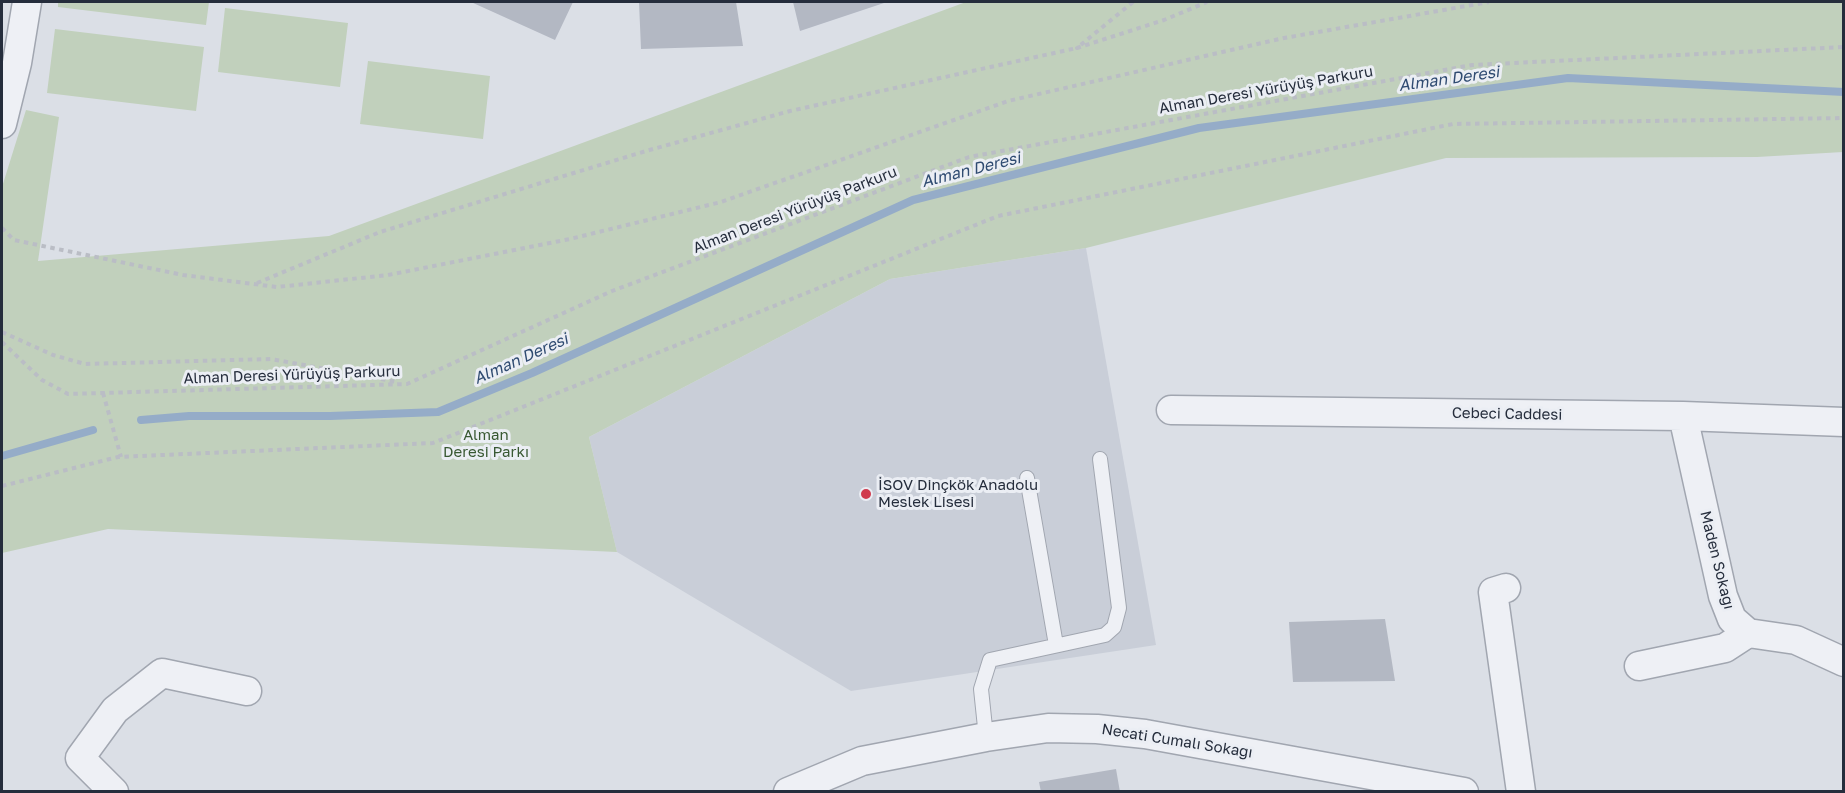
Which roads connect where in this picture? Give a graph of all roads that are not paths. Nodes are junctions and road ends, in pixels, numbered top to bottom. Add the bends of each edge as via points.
1 (27, 2) edge
2 (2, 124) edge
3 (1170, 410) dead end
4 (1683, 416) junction
5 (1844, 422) edge
6 (1100, 459) dead end
7 (1027, 478) dead end
8 (1506, 588) dead end
9 (1748, 633) junction
10 (1056, 645) junction
11 (1844, 662) edge
12 (1639, 666) dead end
13 (247, 691) dead end
14 (986, 737) junction
15 (114, 792) edge
16 (788, 792) edge
17 (1464, 792) edge
18 (1521, 792) edge

1 - 2 street
3 - 4 street, Cebeci Caddesi
4 - 5 street, Cebeci Caddesi
4 - 9 street, Maden Sokağı via 1723,596 1732,619
6 - 10 lane via 1119,608 1114,627 1105,635
7 - 10 lane
8 - 18 street via 1493,592
9 - 11 street via 1796,640
9 - 12 street via 1725,648
10 - 14 lane via 990,660 981,689
13 - 15 street via 162,673 115,710 80,758
14 - 16 street, Necati Cumalı Sokağı via 862,761
14 - 17 street, Necati Cumalı Sokağı via 1048,728 1145,734

